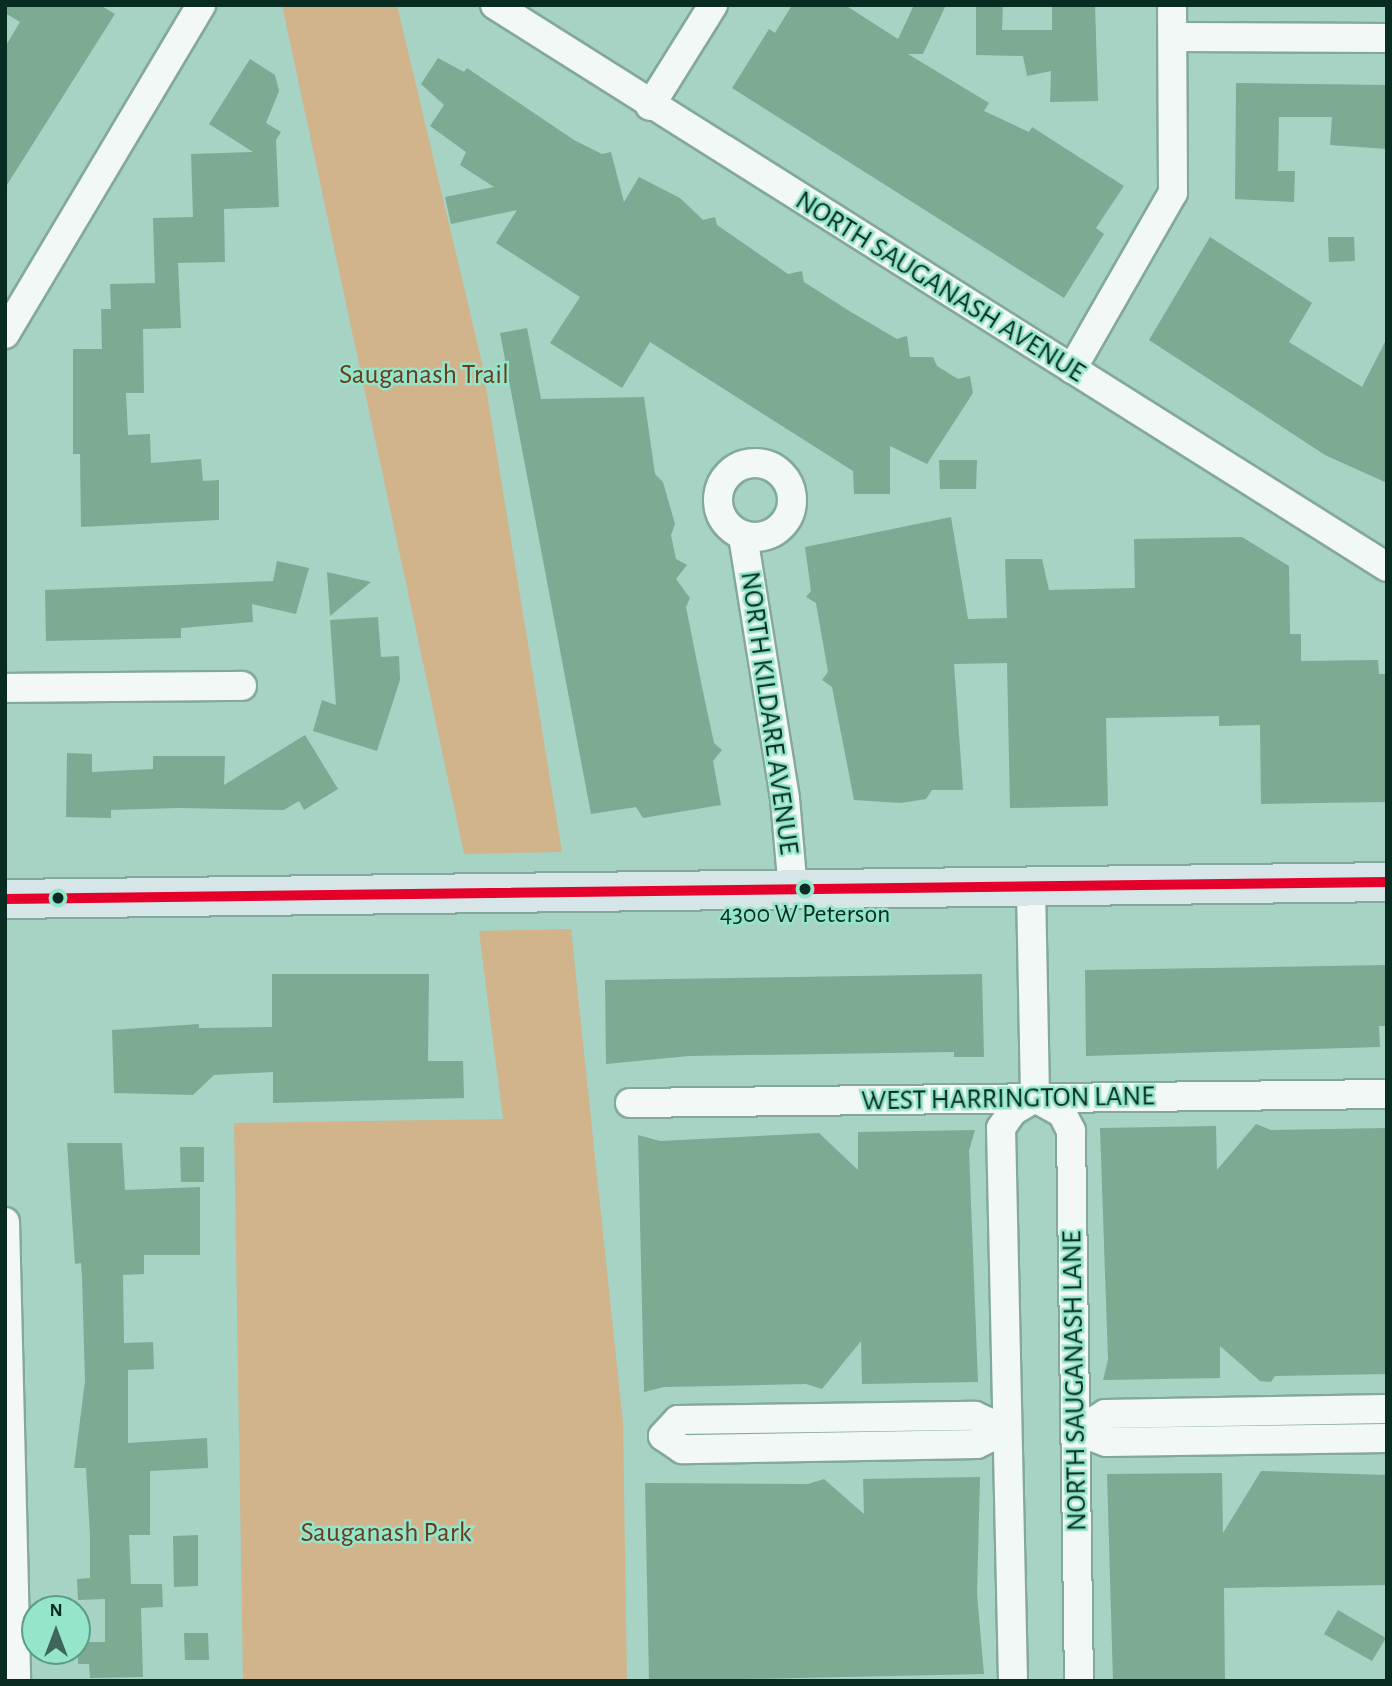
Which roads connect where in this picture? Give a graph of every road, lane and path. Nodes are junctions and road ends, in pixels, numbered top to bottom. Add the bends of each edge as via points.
1 (201, 5) edge
2 (495, 5) edge
3 (713, 5) edge
4 (1172, 5) edge
5 (1173, 37) junction
6 (1387, 38) edge
7 (650, 106) junction
8 (5, 334) edge
9 (1072, 369) junction
10 (743, 536) dead end
11 (1387, 567) edge
12 (242, 686) dead end
13 (5, 688) edge
14 (1387, 882) edge
15 (1031, 887) junction
16 (793, 890) junction
17 (5, 899) edge
18 (1387, 1094) edge
19 (1035, 1098) junction
20 (630, 1104) dead end
21 (5, 1222) edge
22 (1387, 1409) edge
23 (1006, 1430) junction
24 (1076, 1431) junction
25 (1387, 1438) edge
26 (16, 1681) edge
27 (1013, 1681) edge
28 (1079, 1681) edge

1 - 8 street
2 - 7 street, NORTH SAUGANASH AVENUE
3 - 7 street
4 - 5 street
5 - 6 street
5 - 9 street via 1173,193
7 - 9 street, NORTH SAUGANASH AVENUE
9 - 11 street, NORTH SAUGANASH AVENUE
10 - 16 street, NORTH KILDARE AVENUE via 785,799
12 - 13 street
14 - 15 main road
15 - 16 main road
15 - 19 street
16 - 17 main road
18 - 19 street, WEST HARRINGTON LANE
19 - 20 street, WEST HARRINGTON LANE
19 - 23 street via 1013,1111 1001,1128
19 - 24 street, NORTH SAUGANASH LANE via 1062,1114 1071,1131
21 - 26 street
22 - 24 street via 1105,1414
23 - 23 street via 975,1416 678,1420 663,1436 682,1449 977,1444
23 - 27 street
24 - 25 street via 1106,1442
24 - 28 street, NORTH SAUGANASH LANE

